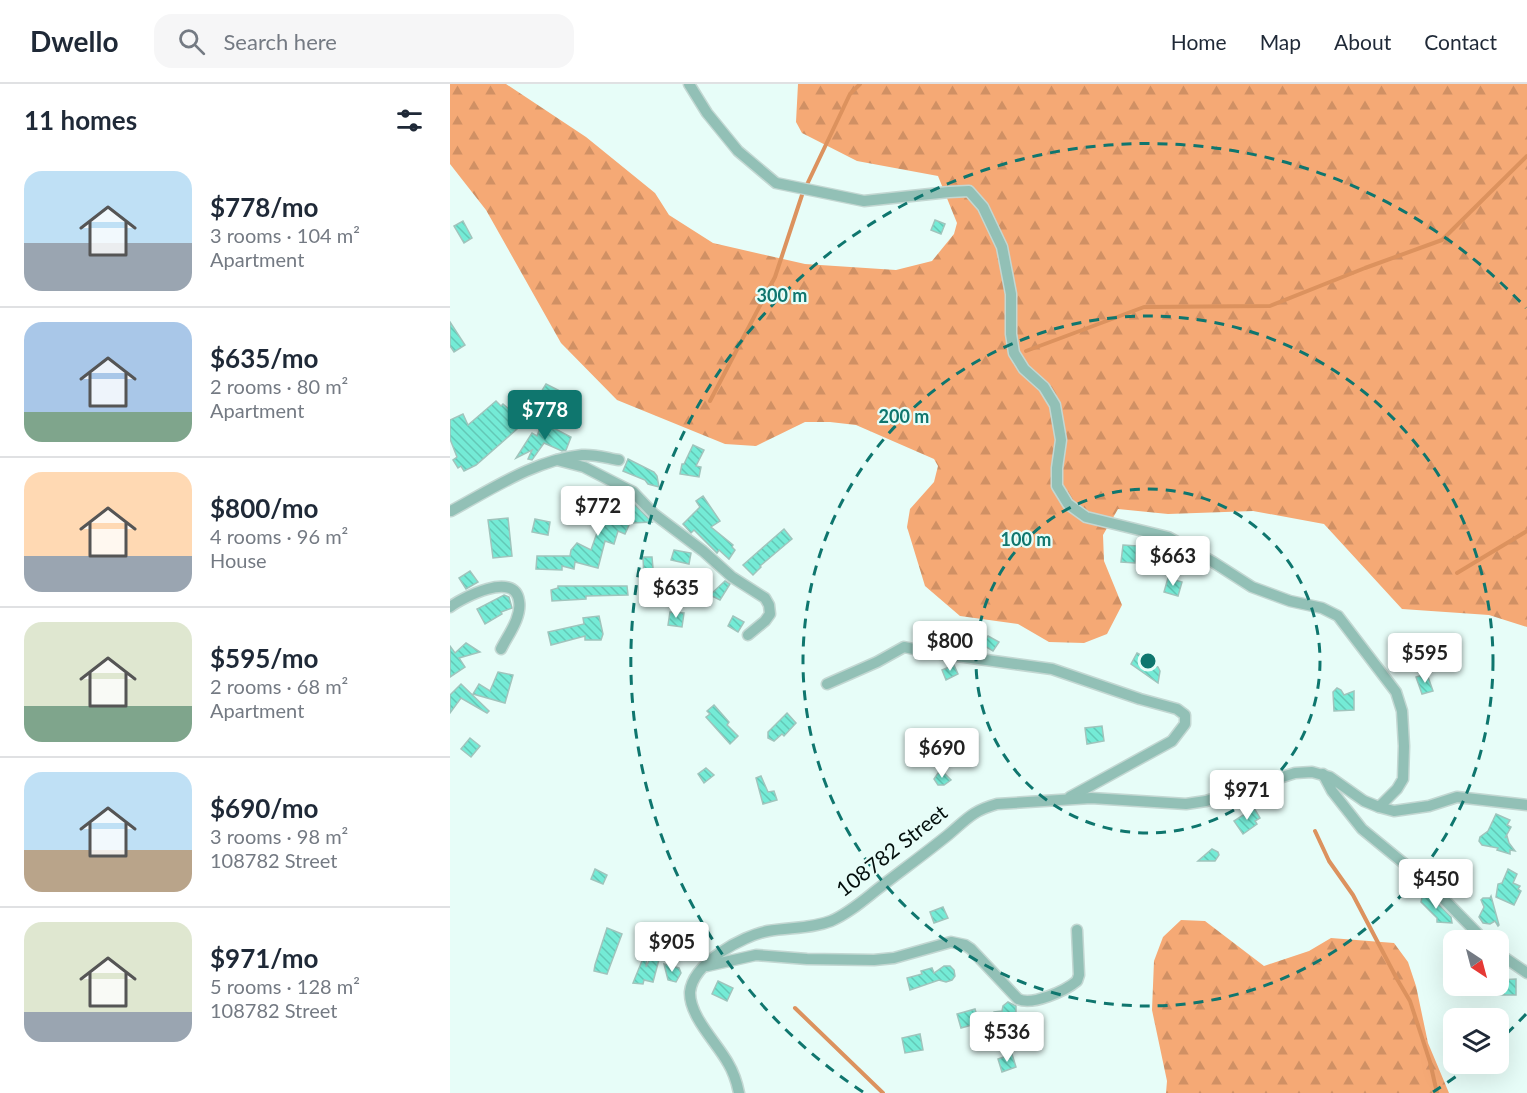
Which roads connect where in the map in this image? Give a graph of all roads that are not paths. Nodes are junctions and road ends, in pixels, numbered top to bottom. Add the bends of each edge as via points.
1 (689, 84) edge
2 (557, 460) junction
3 (619, 460) dead end
4 (450, 511) edge
5 (450, 607) edge
6 (748, 635) dead end
7 (501, 649) dead end
8 (828, 684) dead end
9 (1323, 774) junction
10 (1067, 799) junction
11 (1527, 805) edge
12 (1378, 807) junction
13 (1077, 930) dead end
14 (1473, 930) edge
15 (1509, 961) edge
16 (704, 966) junction
17 (1527, 973) edge
18 (739, 1093) edge

1 - 12 street via 707,114 738,151 777,183 864,201 969,191 983,207 1002,248 1011,294 1014,353 1055,405 1061,440 1058,486 1068,504 1086,517 1168,537 1252,587 1338,616 1396,692 1402,711 1403,779
2 - 3 street via 585,455
2 - 4 street via 508,480
2 - 6 street via 584,467 633,492 654,514 732,577 765,598 770,614
5 - 7 street via 493,586 513,591 520,602 517,618
8 - 10 street via 910,647 1052,669 1177,708 1185,715 1182,729 1172,741
9 - 10 street, 108782 Street via 1295,773 1186,804
9 - 12 street
9 - 14 street via 1362,829 1429,884
10 - 16 street, 108782 Street via 997,804 977,810 855,907 833,920 749,937
11 - 12 street via 1457,797 1407,810
13 - 16 street via 1077,981 1027,1002 1018,999 971,949 951,942 874,960 756,955
15 - 17 street
16 - 18 street, 108782 Street via 690,993 694,1012 729,1064

